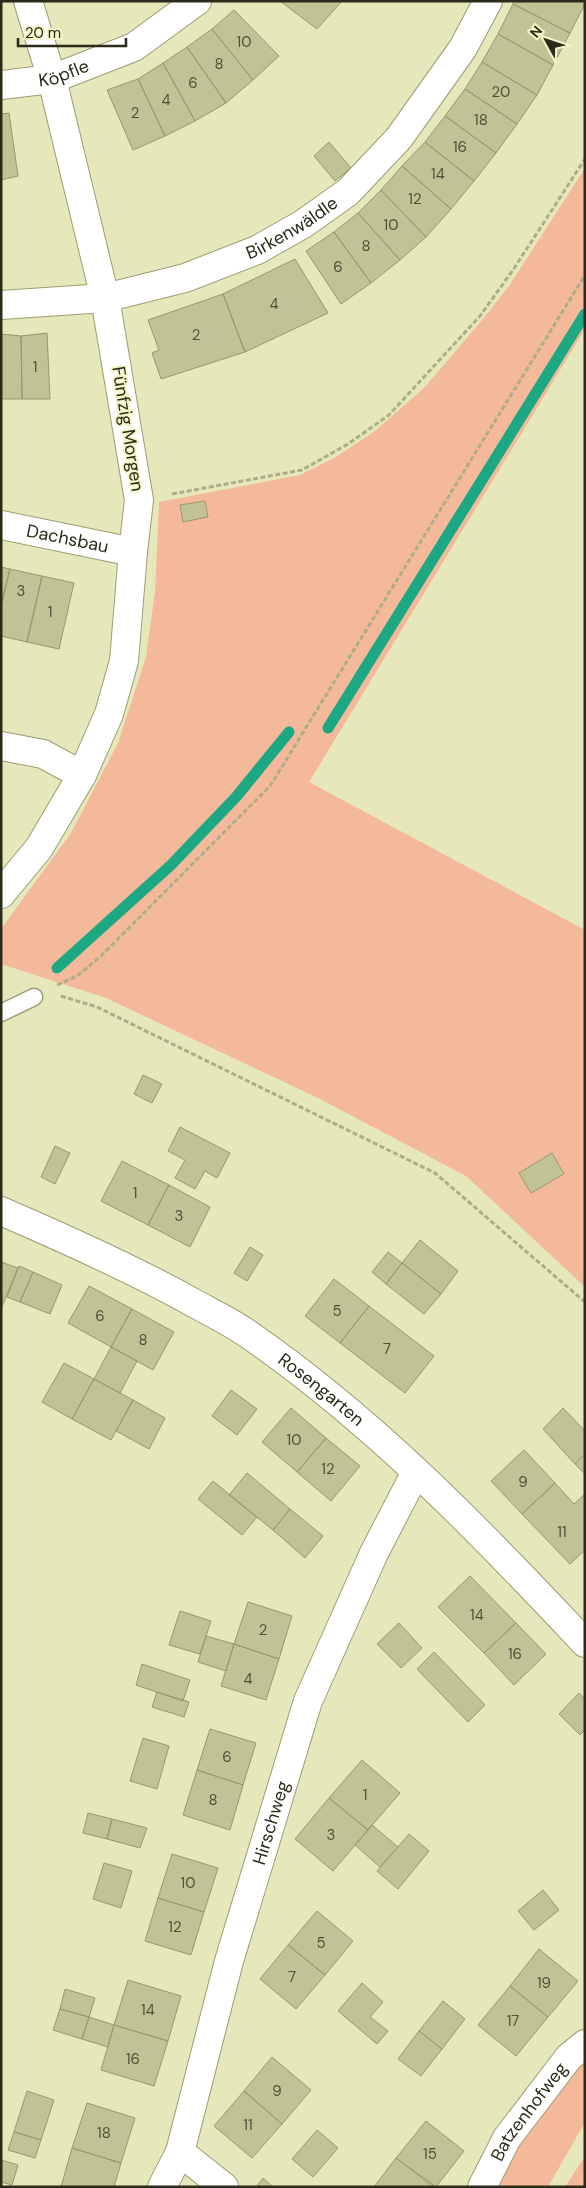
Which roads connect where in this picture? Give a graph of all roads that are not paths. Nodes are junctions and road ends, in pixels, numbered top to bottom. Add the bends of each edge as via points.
1 (28, 1) edge
2 (197, 1) edge
3 (488, 1) edge
4 (52, 79) junction
5 (1, 85) edge
6 (105, 298) junction
7 (1, 305) edge
8 (1, 525) edge
9 (133, 552) junction
10 (1, 746) edge
11 (82, 775) junction
12 (1, 894) edge
13 (39, 994) road end
14 (1, 1013) edge
15 (1, 1211) edge
16 (416, 1472) junction
17 (585, 1643) edge
18 (585, 2044) edge
19 (180, 2152) junction
20 (162, 2187) edge
21 (224, 2187) edge
22 (482, 2187) edge

1 - 4 street, Fünfzig Morgen
2 - 4 street, Köpfle via 134,47
3 - 6 street, Birkenwäldle via 463,48 432,94 399,138 348,192 257,250 185,278
4 - 5 street, Köpfle
4 - 6 street, Fünfzig Morgen
6 - 7 street, Birkenwäldle
6 - 9 street, Fünfzig Morgen via 139,500
8 - 9 street, Dachsbau
9 - 11 street, Fünfzig Morgen via 124,661 109,714
10 - 11 street via 43,754
11 - 12 street, Fünfzig Morgen via 39,848
13 - 14 lane
15 - 16 street, Rosengarten via 148,1278 244,1331 322,1389
16 - 17 street, Rosengarten via 486,1538
16 - 19 street, Hirschweg via 374,1553 308,1701 229,1961
18 - 22 street, Batzenhofweg via 568,2057 507,2138
19 - 20 street, Hirschweg
19 - 21 street

